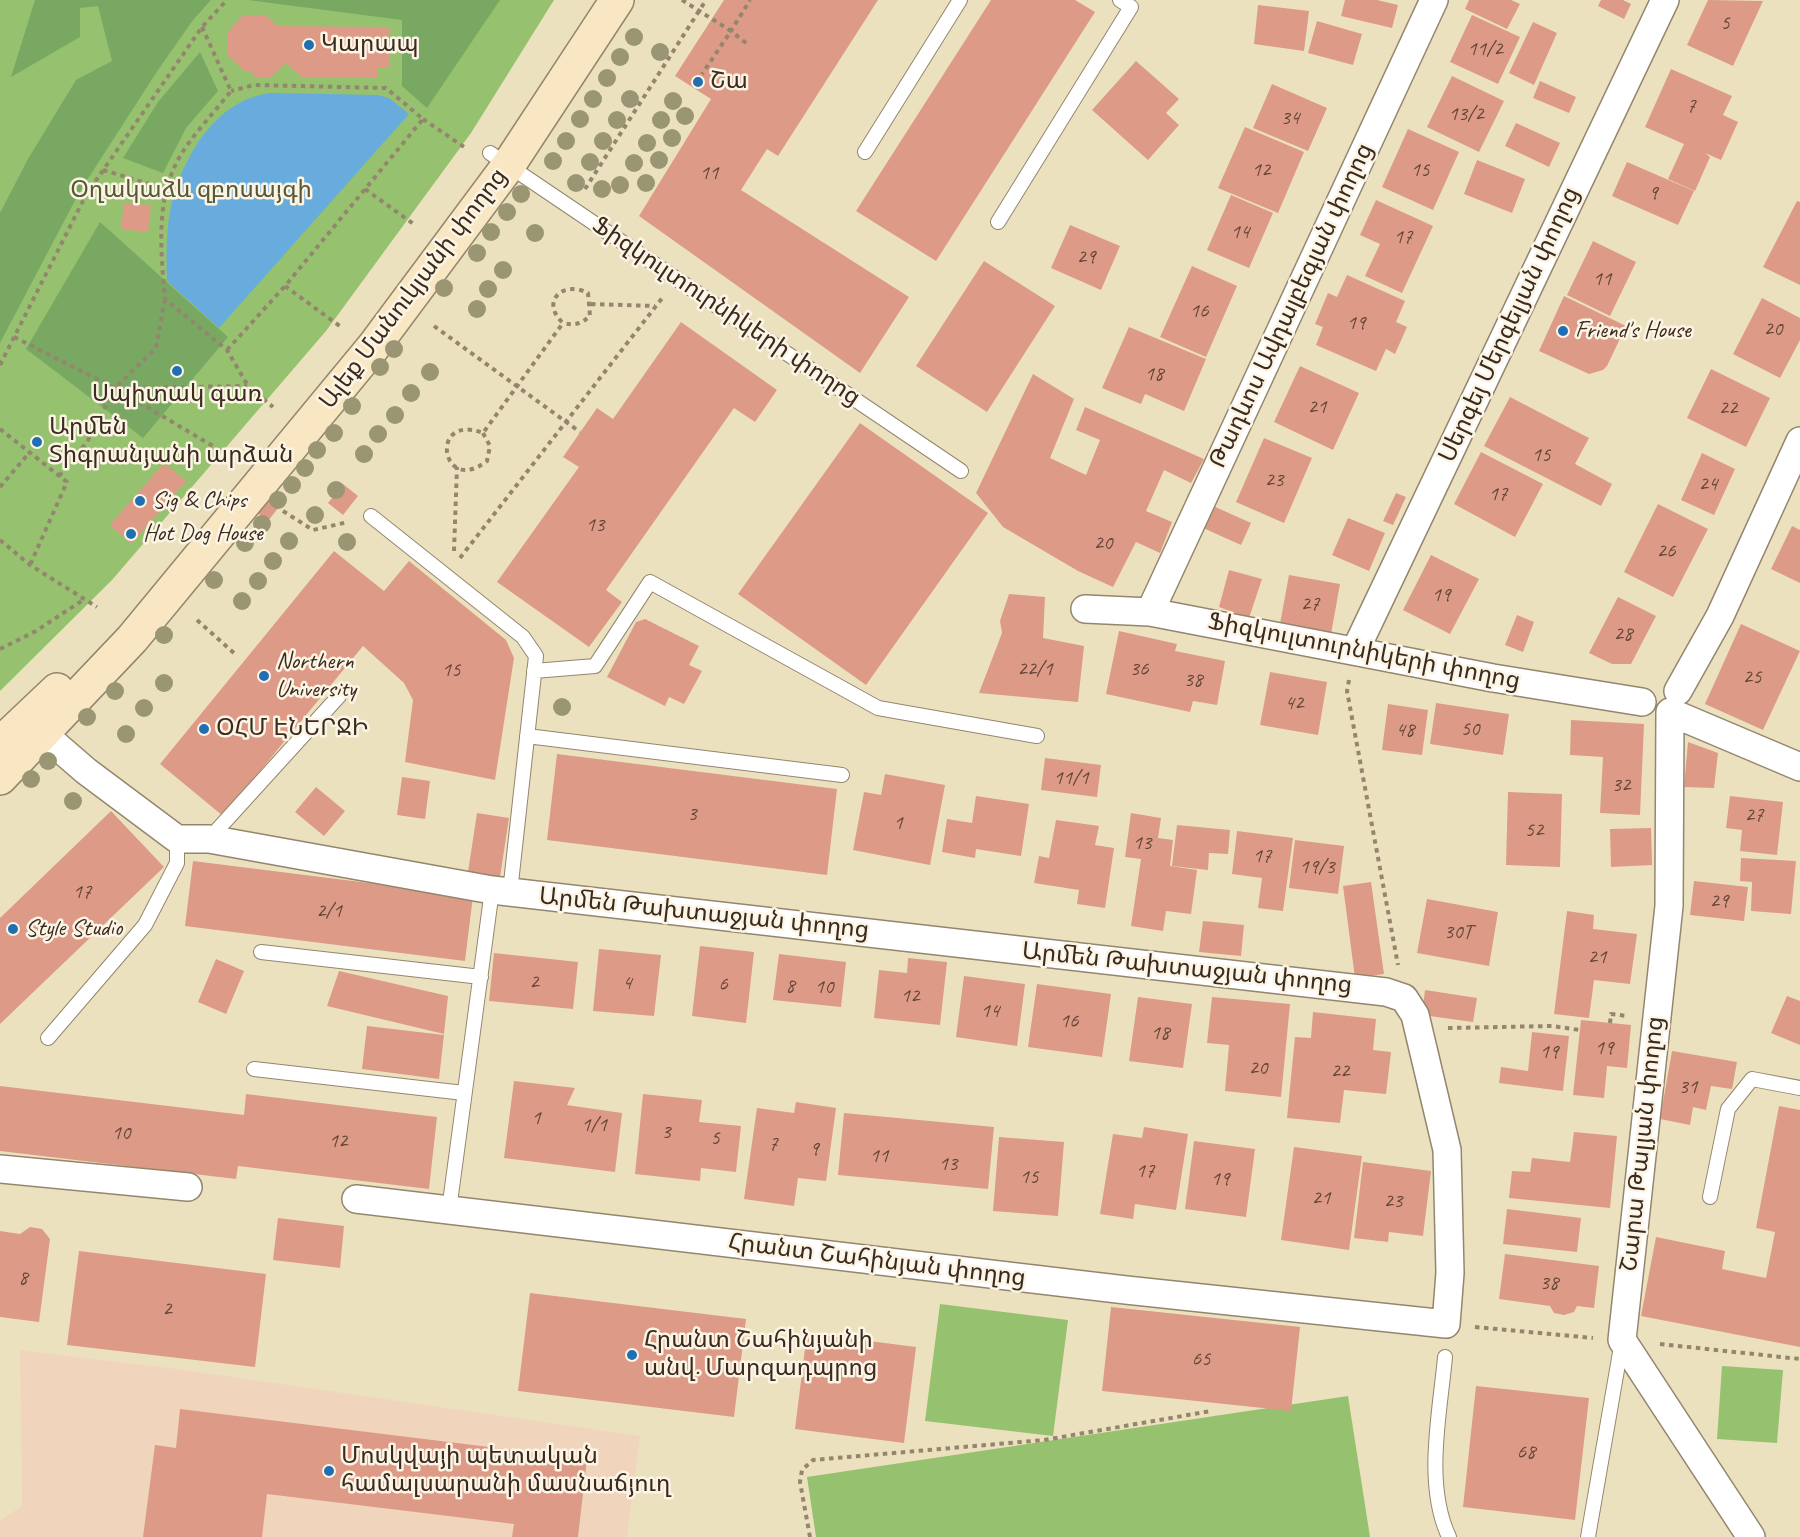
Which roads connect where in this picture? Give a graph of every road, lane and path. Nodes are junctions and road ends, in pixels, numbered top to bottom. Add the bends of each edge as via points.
1 (227, 0) edge
2 (591, 0) edge
3 (617, 0) edge
4 (682, 0) edge
5 (706, 0) edge
6 (750, 0) edge
7 (960, 0) edge
8 (1434, 0) edge
9 (1665, 0) edge
10 (1125, 3) edge
11 (699, 11) junction
12 (202, 27) junction
13 (731, 32) junction
14 (746, 43) dead end
15 (702, 74) dead end
16 (231, 91) junction
17 (423, 118) junction
18 (865, 152) dead end
19 (488, 156) junction
20 (103, 170) junction
21 (166, 189) junction
22 (365, 189) junction
23 (572, 209) junction
24 (998, 222) dead end
25 (415, 225) dead end
26 (677, 280) junction
27 (285, 286) junction
28 (165, 299) junction
29 (591, 304) junction
30 (655, 306) junction
31 (563, 323) junction
32 (434, 326) dead end
33 (341, 327) dead end
34 (14, 337) junction
35 (226, 350) junction
36 (0, 365) edge
37 (248, 386) junction
38 (518, 387) junction
39 (115, 388) junction
40 (273, 407) dead end
41 (565, 423) junction
42 (0, 429) edge
43 (580, 432) dead end
44 (483, 433) junction
45 (1800, 441) edge
46 (29, 453) junction
47 (228, 455) dead end
48 (457, 467) junction
49 (961, 471) dead end
50 (59, 476) junction
51 (0, 487) edge
52 (283, 511) dead end
53 (371, 516) joint
54 (0, 540) edge
55 (30, 565) junction
56 (83, 600) junction
57 (97, 607) dead end
58 (1085, 609) dead end
59 (1150, 612) junction
60 (197, 620) dead end
61 (0, 649) edge
62 (1355, 651) junction
63 (236, 654) dead end
64 (534, 671) junction
65 (339, 696) dead end
66 (1674, 701) junction
67 (1642, 702) dead end
68 (35, 726) junction
69 (527, 736) junction
70 (1037, 736) dead end
71 (0, 744) edge
72 (1800, 766) edge
73 (842, 775) dead end
74 (0, 778) edge
75 (177, 839) junction
76 (209, 839) junction
77 (501, 891) junction
78 (261, 952) dead end
79 (481, 978) junction
80 (1412, 1014) junction
81 (1623, 1016) dead end
82 (1610, 1023) dead end
83 (1580, 1030) dead end
84 (48, 1038) dead end
85 (255, 1069) dead end
86 (1800, 1088) edge
87 (464, 1093) junction
88 (0, 1169) edge
89 (188, 1187) dead end
90 (1710, 1197) dead end
91 (356, 1199) dead end
92 (449, 1210) junction
93 (1446, 1324) junction
94 (1622, 1340) junction
95 (1445, 1357) dead end
96 (1800, 1359) edge
97 (1211, 1411) dead end
98 (810, 1537) edge
99 (1449, 1537) edge
100 (1587, 1537) edge
101 (1751, 1537) edge

1 - 12 path
2 - 19 street, Ալեք Մանուկյանի փողոց
3 - 19 street, Ալեք Մանուկյանի փողոց
4 - 11 path
5 - 11 path
6 - 13 path
7 - 18 lane
8 - 59 street, Թադևոս Ավդալբեգյան փողոց
9 - 62 street, Սերգեյ Մերգելյան փողոց
10 - 24 lane
11 - 13 path
11 - 23 path
12 - 16 path
12 - 20 path
13 - 14 path
13 - 15 path
16 - 17 path via 254,85 386,88
16 - 21 path via 179,158
17 - 19 path
17 - 22 path
19 - 23 lane, Ֆիզկուլտուրնիկերի փողոց
19 - 68 street, Ալեք Մանուկյանի փողոց via 374,346 132,639
20 - 21 path
20 - 34 path via 86,195
21 - 28 path via 160,244
22 - 25 path
22 - 27 path
23 - 26 lane, Ֆիզկուլտուրնիկերի փողոց
26 - 30 path
26 - 49 lane, Ֆիզկուլտուրնիկերի փողոց
27 - 33 path
27 - 35 path
28 - 35 path
28 - 39 path via 156,348
29 - 30 path
29 - 31 path via 590,316 583,323
29 - 31 path via 588,293 577,287 564,289 556,296 553,307
30 - 41 path
31 - 38 path
32 - 38 path
34 - 36 path
34 - 39 path
35 - 37 path
37 - 39 path
37 - 40 path
38 - 41 path
38 - 44 path
39 - 47 path
39 - 50 path via 87,442
41 - 43 path
41 - 48 path via 454,566
42 - 46 path
44 - 48 path via 490,446 487,461 477,469 464,471
44 - 48 path via 470,428 456,432 448,441 446,452
45 - 66 street, Շարա Թալյան փողոց via 1720,616
46 - 50 path
46 - 51 path
50 - 55 path via 67,482
52 - 53 path via 313,530
53 - 64 lane via 523,637 536,656
54 - 55 path
55 - 56 path
56 - 57 path
56 - 61 path
58 - 59 street, Ֆիզկուլտուրնիկերի փողոց
59 - 62 street, Ֆիզկուլտուրնիկերի փողոց
60 - 63 path
62 - 67 street, Ֆիզկուլտուրնիկերի փողոց
62 - 80 path via 1347,691
64 - 69 lane
64 - 70 lane via 595,666 650,582 878,708
65 - 76 lane
66 - 72 street
66 - 94 street, Շարա Թալյան փողոց via 1669,906
68 - 71 street, Ալեք Մանուկյանի փողոց
68 - 74 street, Ալեք Մանուկյանի փողոց
68 - 75 street via 86,771
69 - 73 lane
69 - 77 lane
75 - 76 street, Արմեն Թախտաջյան փողոց
75 - 84 lane via 177,863 145,926
76 - 77 street, Արմեն Թախտաջյան փողոց
77 - 79 lane
77 - 80 street, Արմեն Թախտաջյան փողոց via 1386,992
78 - 79 lane
79 - 87 lane
80 - 83 path
80 - 93 street via 1447,1150 1450,1273
81 - 82 path via 1611,1014
85 - 87 lane
86 - 90 lane via 1752,1079 1728,1109
87 - 92 lane
88 - 89 street
91 - 92 street, Հրանտ Շահինյան փողոց
92 - 93 street, Հրանտ Շահինյան փողոց
93 - 94 path
94 - 96 path
94 - 100 lane
94 - 101 street
95 - 99 lane via 1437,1463 1440,1518
97 - 98 path via 1044,1440 813,1460 802,1470 800,1482

